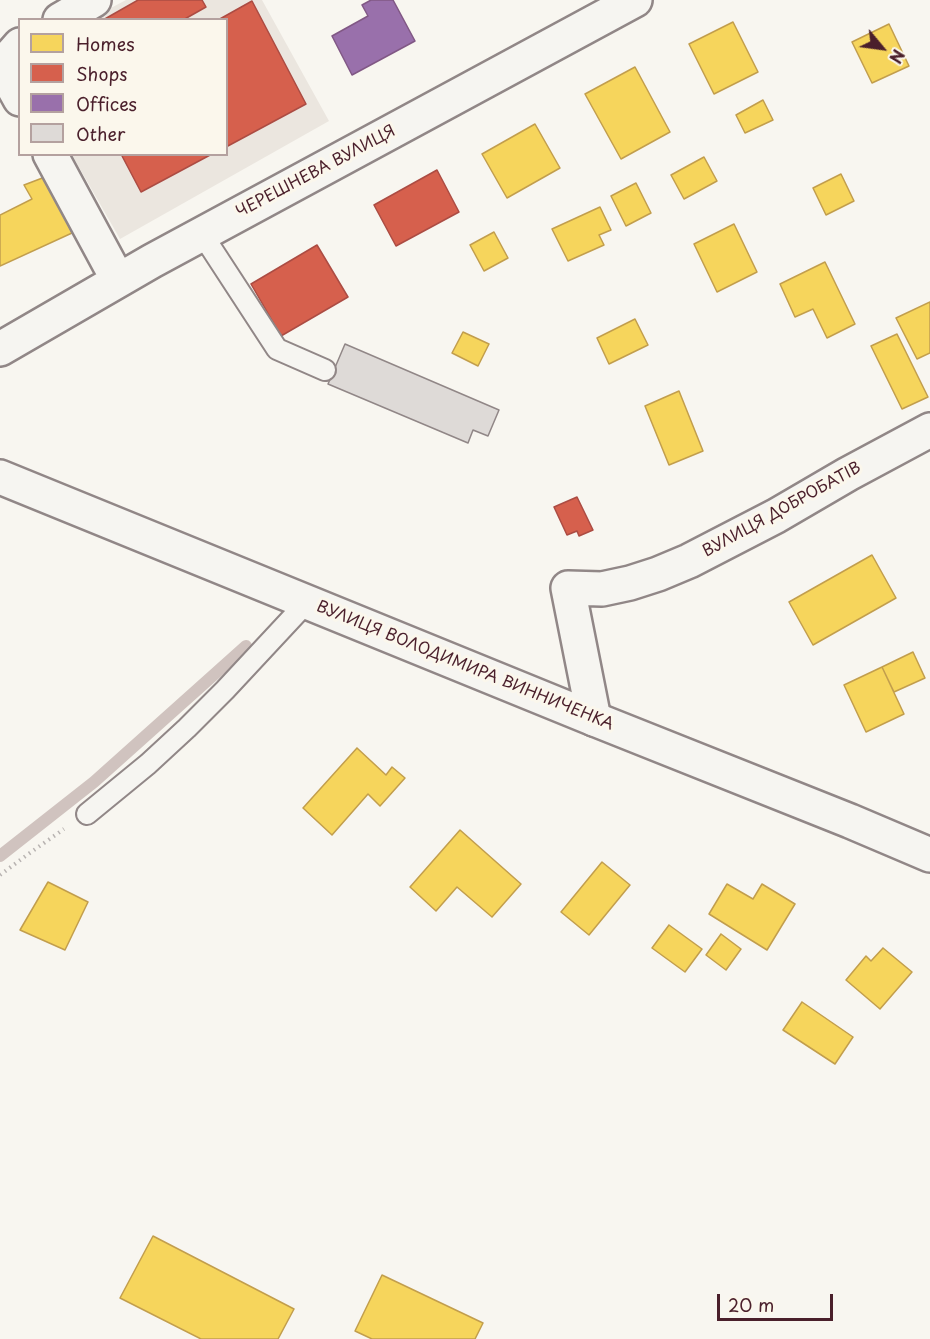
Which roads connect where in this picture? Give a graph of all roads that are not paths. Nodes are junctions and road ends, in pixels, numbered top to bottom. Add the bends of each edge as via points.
1 (94, 0) edge
2 (634, 0) edge
3 (63, 18) edge
4 (18, 47) edge
5 (18, 95) edge
6 (51, 156) edge
7 (202, 234) junction
8 (118, 280) junction
9 (0, 349) edge
10 (326, 370) dead end
11 (930, 430) edge
12 (0, 477) edge
13 (307, 602) junction
14 (594, 719) junction
15 (87, 814) road end
16 (930, 855) edge

1 - 3 street
2 - 7 street, ЧЕРЕШНЕВА ВУЛИЦЯ
4 - 5 street via 8,68
6 - 8 street
7 - 8 street, ЧЕРЕШНЕВА ВУЛИЦЯ
7 - 10 lane via 277,349
8 - 9 street, ЧЕРЕШНЕВА ВУЛИЦЯ
11 - 14 street, ВУЛИЦЯ ДОБРОБАТІВ via 689,561 630,583 602,589 568,588
12 - 13 street, ВУЛИЦЯ ВОЛОДИМИРА ВИННИЧЕНКА
13 - 14 street, ВУЛИЦЯ ВОЛОДИМИРА ВИННИЧЕНКА
13 - 15 lane via 187,728
14 - 16 street, ВУЛИЦЯ ВОЛОДИМИРА ВИННИЧЕНКА

